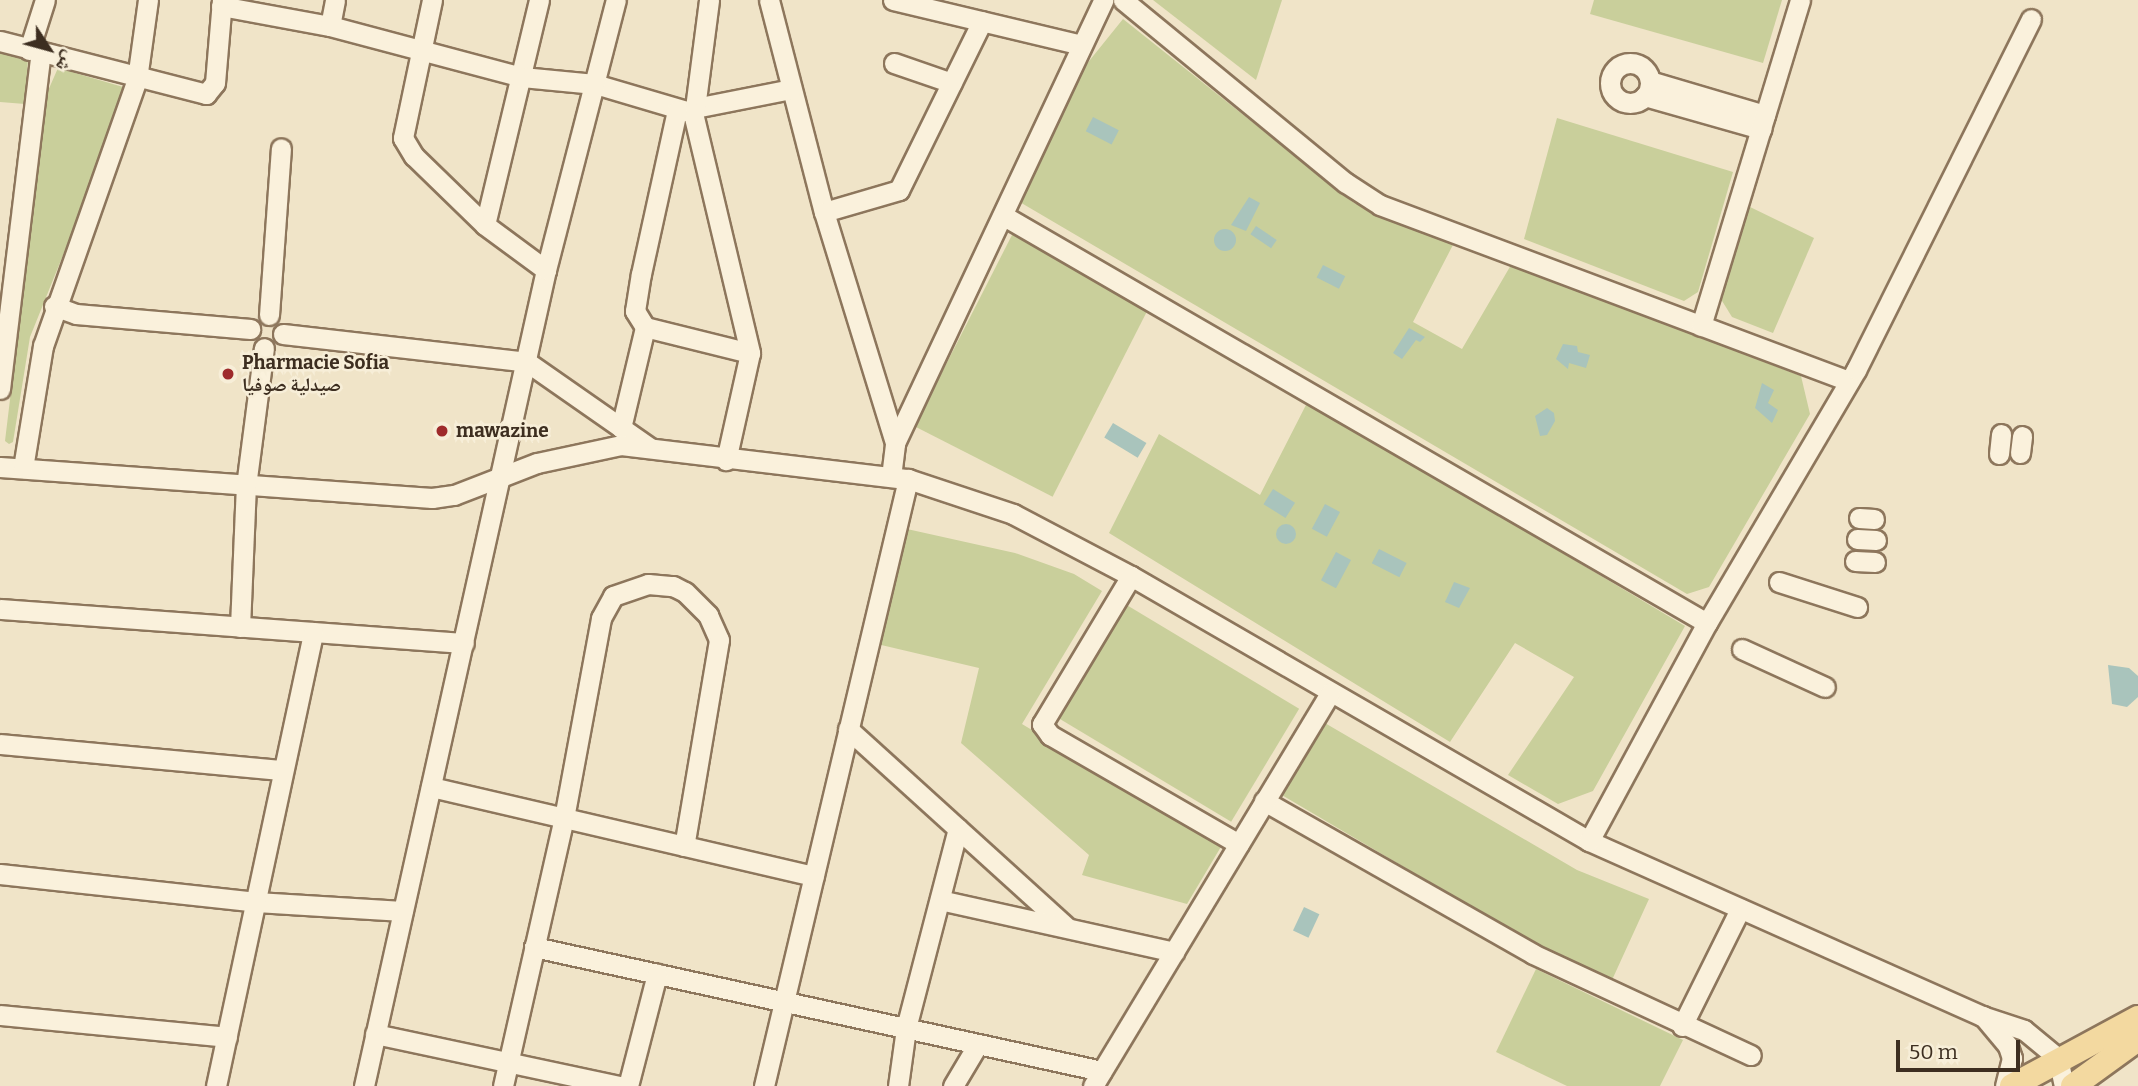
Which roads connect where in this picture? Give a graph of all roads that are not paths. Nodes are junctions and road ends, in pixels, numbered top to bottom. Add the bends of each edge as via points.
1 (45, 0) edge
2 (148, 0) edge
3 (335, 0) edge
4 (432, 0) edge
5 (539, 0) edge
6 (616, 0) edge
7 (709, 0) edge
8 (769, 0) edge
9 (892, 0) edge
10 (1103, 0) edge
11 (1123, 0) edge
12 (1800, 0) edge
13 (222, 3) edge
14 (2031, 19) dead end
15 (982, 21) junction
16 (330, 26) junction
17 (0, 41) edge
18 (1082, 45) junction
19 (35, 51) junction
20 (422, 51) junction
21 (894, 63) dead end
22 (522, 77) junction
23 (137, 79) junction
24 (952, 83) junction
25 (595, 84) junction
26 (791, 89) junction
27 (1647, 89) dead end
28 (688, 110) junction
29 (1763, 122) junction
30 (281, 148) dead end
31 (824, 212) junction
32 (1004, 216) junction
33 (485, 225) junction
34 (546, 270) junction
35 (54, 306) junction
36 (268, 315) junction
37 (1701, 326) junction
38 (645, 327) junction
39 (250, 330) junction
40 (283, 334) junction
41 (2, 343) edge
42 (264, 348) junction
43 (750, 353) junction
44 (527, 362) junction
45 (1849, 381) junction
46 (0, 389) edge
47 (621, 428) junction
48 (895, 443) junction
49 (650, 448) junction
50 (726, 460) junction
51 (0, 467) edge
52 (23, 468) junction
53 (501, 477) junction
54 (900, 478) junction
55 (246, 486) junction
56 (1131, 576) junction
57 (1779, 582) dead end
58 (1857, 607) dead end
59 (0, 609) edge
60 (1707, 623) junction
61 (240, 627) junction
62 (313, 632) junction
63 (464, 643) junction
64 (1742, 649) dead end
65 (1825, 687) dead end
66 (1329, 693) junction
67 (848, 729) junction
68 (0, 744) edge
69 (282, 771) junction
70 (431, 787) junction
71 (1265, 801) junction
72 (564, 818) junction
73 (958, 829) junction
74 (1589, 841) junction
75 (1239, 844) junction
76 (684, 846) junction
77 (0, 874) edge
78 (814, 876) junction
79 (940, 900) junction
80 (256, 902) junction
81 (1740, 909) junction
82 (403, 911) junction
83 (1066, 926) junction
84 (534, 947) junction
85 (1174, 952) junction
86 (657, 974) junction
87 (784, 1002) junction
88 (0, 1015) edge
89 (1982, 1016) junction
90 (2138, 1018) edge
91 (1682, 1026) junction
92 (906, 1028) junction
93 (375, 1034) junction
94 (227, 1037) junction
95 (2138, 1039) edge
96 (978, 1044) junction
97 (1751, 1055) dead end
98 (2058, 1058) junction
99 (509, 1060) junction
100 (1097, 1079) edge
101 (2076, 1084) edge
102 (216, 1086) edge
103 (363, 1086) edge
104 (503, 1086) edge
105 (620, 1086) edge
106 (628, 1086) edge
107 (764, 1086) edge
108 (898, 1086) edge
109 (953, 1086) edge
110 (2005, 1086) edge
111 (2012, 1086) edge

1 - 19 street
2 - 23 street
3 - 16 street
4 - 20 street
5 - 22 street
6 - 25 street
7 - 28 street
8 - 26 street
9 - 15 street
10 - 18 street
11 - 37 street via 1367,198
12 - 29 street
13 - 16 street
13 - 23 street via 211,91 201,94
14 - 45 street
15 - 18 street
15 - 24 street
16 - 20 street
17 - 19 street
18 - 32 street
19 - 23 street
19 - 41 street
20 - 22 street
20 - 33 street via 404,145
21 - 24 street
22 - 25 street
22 - 33 street
23 - 35 street
24 - 31 street via 899,190
25 - 28 street
25 - 34 street
26 - 28 street
26 - 31 street
27 - 29 street
28 - 38 street via 635,311
28 - 43 street
29 - 37 street
30 - 36 street
31 - 48 street
32 - 48 street
32 - 60 street
33 - 34 street
34 - 44 street
35 - 39 street via 76,314
35 - 52 street via 34,384
36 - 39 street via 256,318
36 - 40 street via 280,321
37 - 45 street
38 - 43 street
38 - 47 street
39 - 42 street via 253,342
40 - 42 street via 276,345
40 - 44 street
41 - 46 street
42 - 55 street
43 - 50 street
44 - 47 street
44 - 53 street
45 - 60 street
47 - 49 street
48 - 54 street
49 - 50 street
49 - 53 street via 590,448
50 - 54 street
51 - 52 street
52 - 55 street
53 - 55 street via 454,495 432,498
53 - 63 street
54 - 56 street via 1013,514
54 - 67 street
55 - 61 street
56 - 66 street
56 - 75 street via 1042,724 1050,735
57 - 58 street
59 - 61 street
60 - 74 street
61 - 62 street
62 - 63 street
62 - 69 street
63 - 70 street
64 - 65 street
66 - 71 street
66 - 74 street
67 - 73 street
67 - 78 street
68 - 69 street
69 - 80 street
70 - 72 street
70 - 82 street
71 - 75 street
71 - 91 street via 1533,954
72 - 76 street
72 - 76 street via 606,604 635,587 673,586 708,615 719,640
72 - 84 street
73 - 79 street
73 - 83 street
74 - 81 street
75 - 85 street
76 - 78 street
77 - 80 street
78 - 87 street
79 - 83 street
79 - 92 street
80 - 82 street
80 - 94 street
81 - 89 street
81 - 91 street
82 - 93 street
83 - 85 street
84 - 86 street
84 - 99 street
85 - 100 street
86 - 87 street
86 - 106 street
87 - 92 street
87 - 107 street
88 - 94 street
89 - 98 street via 2024,1030
89 - 110 street via 2008,1046 2012,1058
90 - 98 main road
91 - 97 street
92 - 96 street
92 - 108 street
93 - 99 street
93 - 103 street
94 - 102 street
95 - 101 main road
96 - 100 street
96 - 109 street
98 - 101 street
98 - 111 main road
99 - 104 street
99 - 105 street

